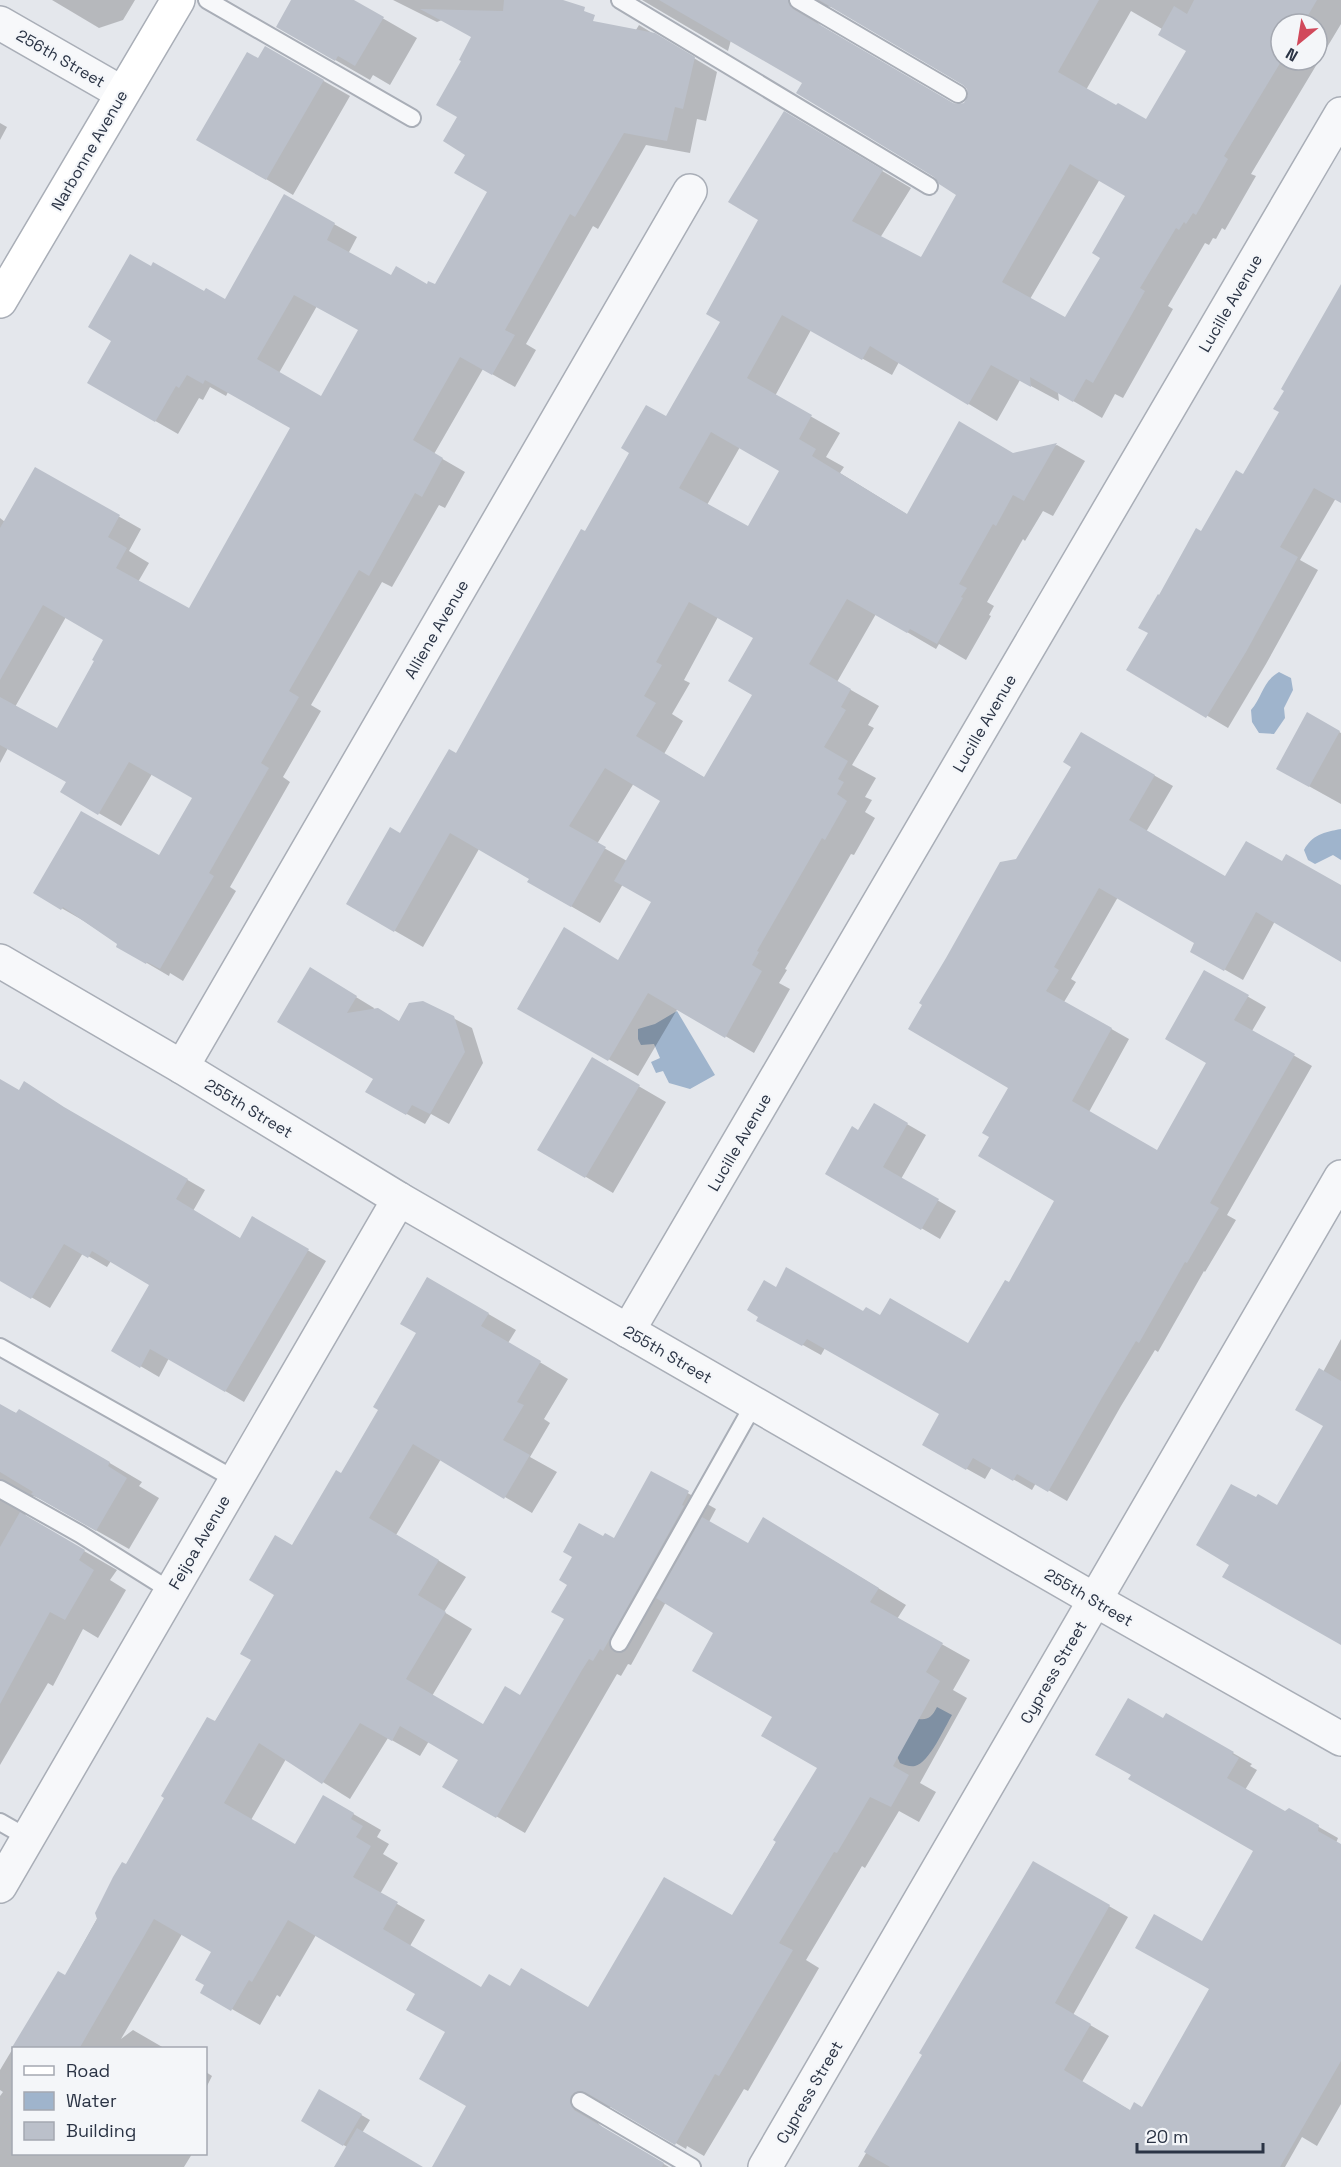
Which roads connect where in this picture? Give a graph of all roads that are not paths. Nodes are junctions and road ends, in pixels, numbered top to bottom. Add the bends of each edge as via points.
1 (178, 0) edge
2 (207, 0) edge
3 (620, 0) edge
4 (798, 0) edge
5 (0, 23) edge
6 (122, 93) junction
7 (958, 94) dead end
8 (1341, 114) edge
9 (412, 118) dead end
10 (929, 186) dead end
11 (690, 191) dead end
12 (0, 301) edge
13 (0, 961) edge
14 (182, 1067) junction
15 (1341, 1177) edge
16 (399, 1199) junction
17 (628, 1331) junction
18 (0, 1347) edge
19 (754, 1404) junction
20 (236, 1480) junction
21 (0, 1489) edge
22 (171, 1592) junction
23 (1095, 1600) junction
24 (619, 1643) dead end
25 (1341, 1739) edge
26 (0, 1822) edge
27 (28, 1838) junction
28 (0, 1886) edge
29 (580, 2101) dead end
30 (692, 2167) edge
31 (765, 2167) edge

1 - 6 main road, Narbonne Avenue
2 - 9 lane
3 - 10 lane
4 - 7 lane
5 - 6 street, 256th Street
6 - 12 main road, Narbonne Avenue
8 - 17 street, Lucille Avenue
11 - 14 street, Alliene Avenue
13 - 14 street, 255th Street
14 - 16 street, 255th Street
15 - 23 street, Cypress Street
16 - 17 street, 255th Street
16 - 20 street, Feijoa Avenue
17 - 19 street, 255th Street
18 - 20 lane
19 - 23 street, 255th Street
19 - 24 lane
20 - 22 street, Feijoa Avenue
21 - 22 lane
22 - 27 street, Feijoa Avenue
23 - 25 street, 255th Street
23 - 31 street, Cypress Street
26 - 27 lane
27 - 28 street, Feijoa Avenue
29 - 30 lane

